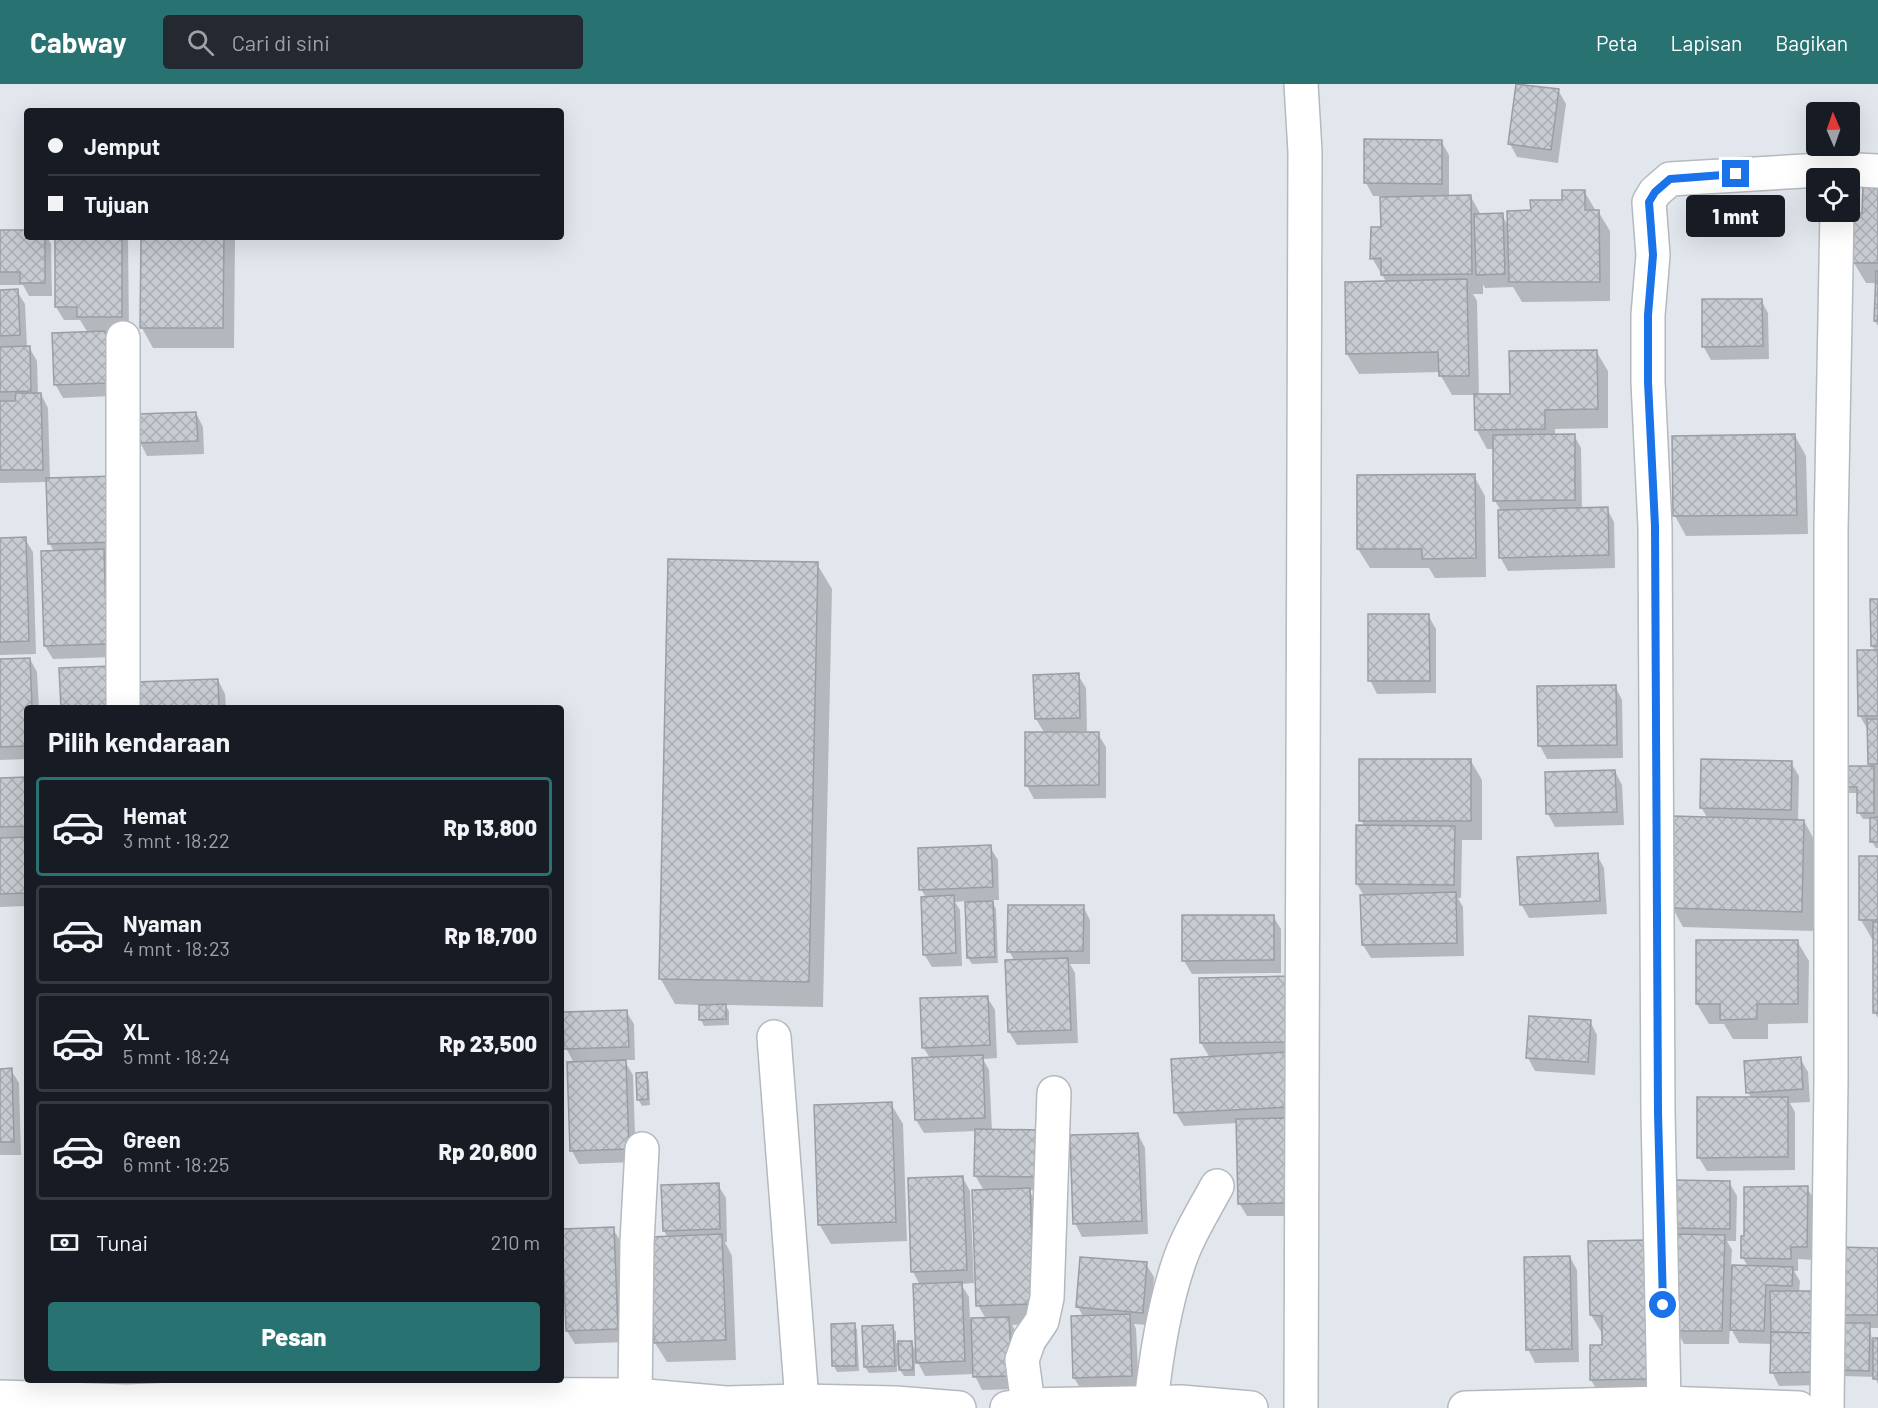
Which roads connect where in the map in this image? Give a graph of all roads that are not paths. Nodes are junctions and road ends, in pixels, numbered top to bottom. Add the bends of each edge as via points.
1 (1301, 84) edge
2 (1878, 171) edge
3 (1860, 172) edge
4 (1806, 175) edge
5 (1837, 222) edge
6 (123, 338) dead end
7 (123, 705) edge
8 (774, 1037) dead end
9 (1054, 1093) dead end
10 (642, 1149) dead end
11 (1218, 1186) dead end
12 (299, 1387) edge
13 (464, 1387) edge
14 (127, 1390) edge
15 (635, 1395) junction
16 (0, 1397) edge
17 (802, 1401) junction
18 (46, 1403) edge
19 (199, 1404) edge
20 (1171, 1404) edge
21 (726, 1405) edge
22 (895, 1405) edge
23 (1663, 1405) edge
24 (1018, 1406) edge
25 (959, 1408) edge
26 (1251, 1408) edge
27 (1301, 1408) edge
28 (1465, 1408) edge
29 (1799, 1408) edge
30 (1827, 1408) edge

1 - 27 street via 1305,188
2 - 3 street
4 - 23 street via 1670,179 1649,202 1653,255 1648,382 1655,526
5 - 30 street via 1831,530
6 - 7 street
8 - 17 street
9 - 24 street via 1047,1298 1042,1321 1022,1360
10 - 15 street
11 - 20 street via 1178,1265 1156,1355
12 - 13 street
12 - 19 street
13 - 15 street
14 - 18 street
14 - 19 street
15 - 21 street
16 - 18 street
17 - 21 street
17 - 22 street
20 - 24 street
20 - 26 street
22 - 25 street
23 - 28 street
23 - 29 street

